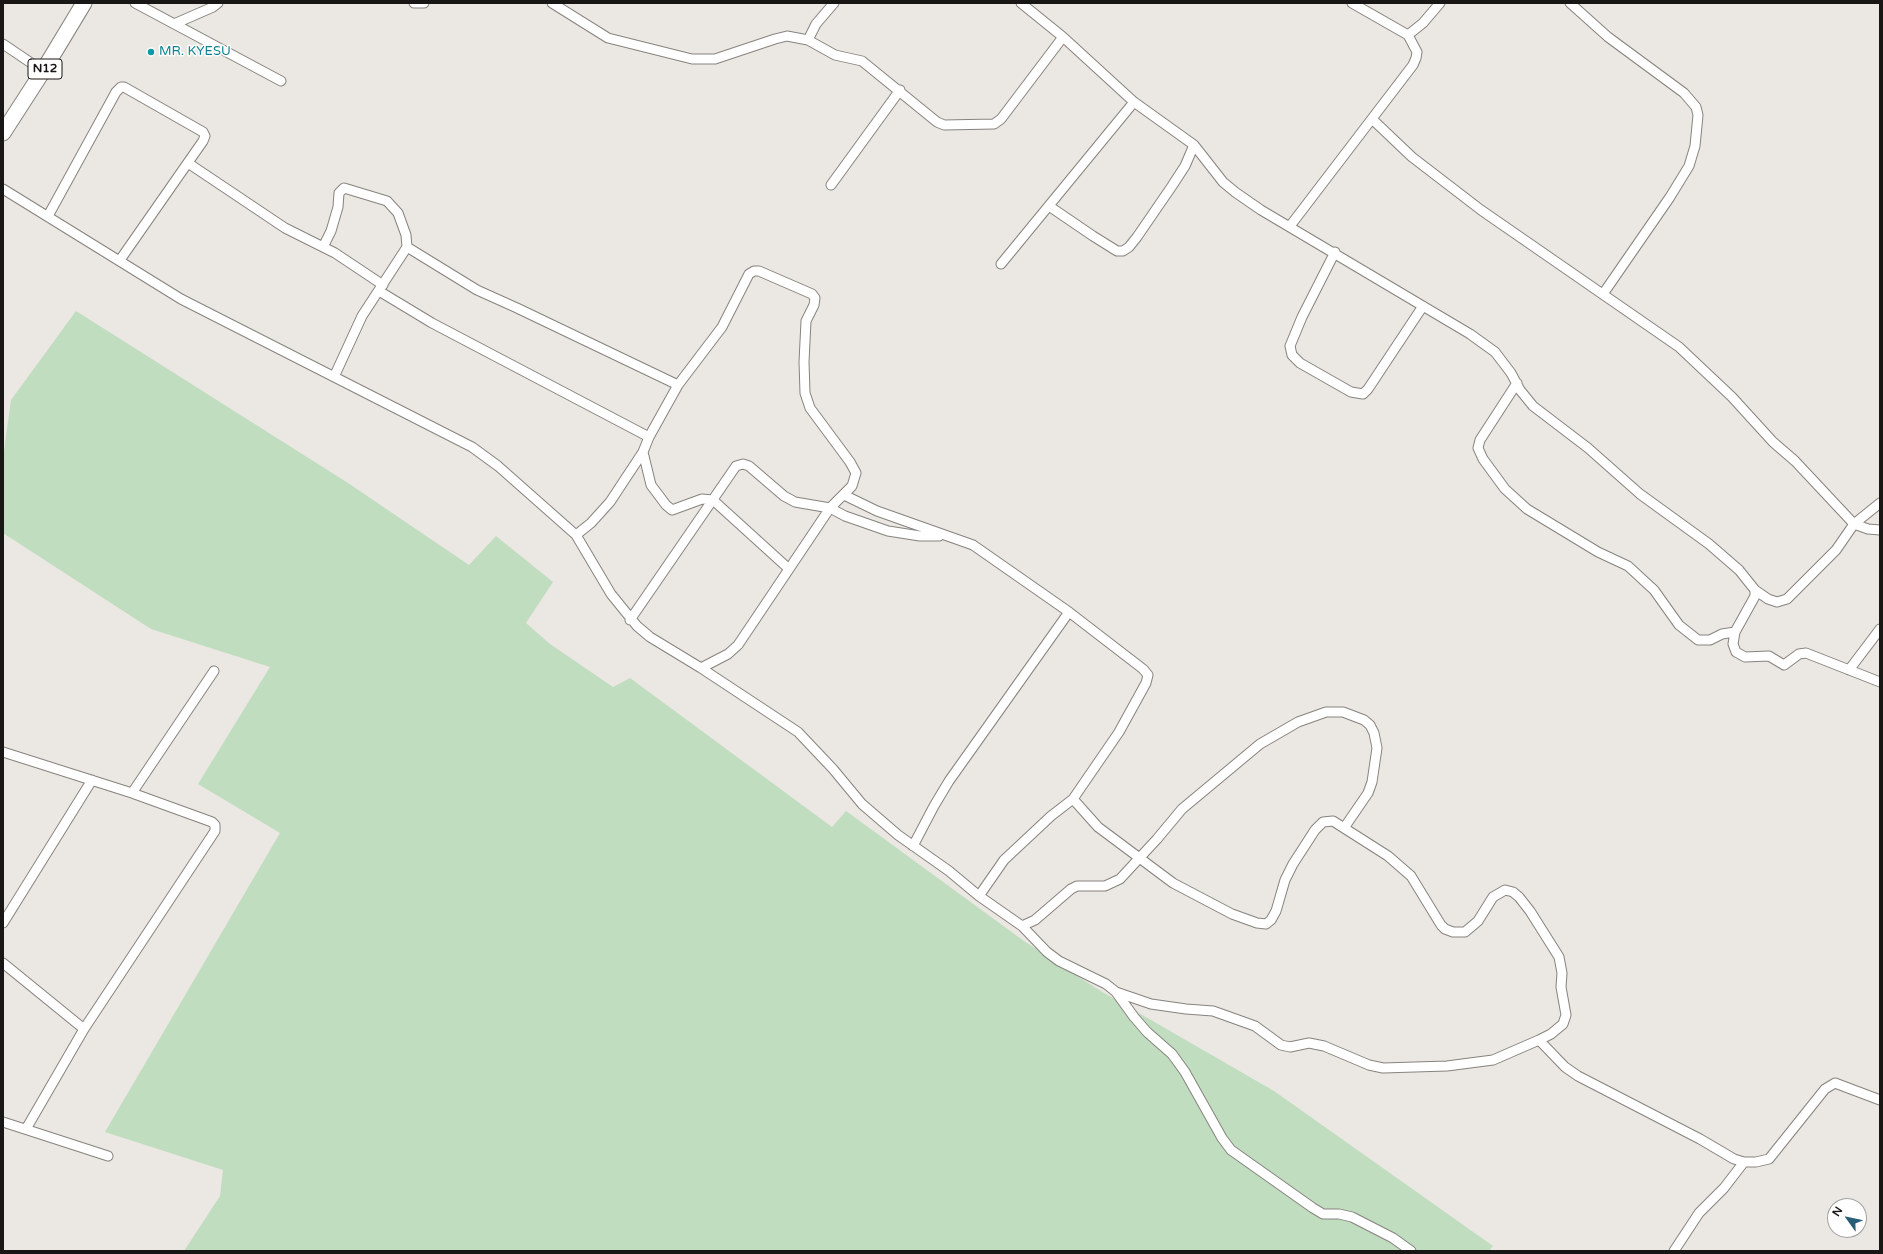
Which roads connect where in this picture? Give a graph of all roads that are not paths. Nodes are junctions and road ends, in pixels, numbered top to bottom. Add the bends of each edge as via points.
1 (84, 3) edge
2 (135, 3) edge
3 (218, 3) edge
4 (414, 3) edge
5 (424, 3) edge
6 (552, 3) edge
7 (834, 3) edge
8 (1021, 3) edge
9 (1352, 3) edge
10 (1440, 3) edge
11 (1570, 3) edge
12 (174, 24) junction
13 (1408, 35) junction
14 (1063, 37) junction
15 (808, 40) junction
16 (3, 44) edge
17 (43, 71) junction
18 (281, 81) dead end
19 (900, 90) junction
20 (1134, 102) junction
21 (1372, 119) junction
22 (3, 133) edge
23 (1194, 145) junction
24 (188, 163) junction
25 (831, 185) dead end
26 (3, 189) edge
27 (1048, 206) junction
28 (48, 216) junction
29 (1290, 226) junction
30 (323, 247) junction
31 (407, 247) junction
32 (1335, 252) junction
33 (120, 260) junction
34 (1001, 264) dead end
35 (381, 288) junction
36 (1603, 294) junction
37 (1423, 306) junction
38 (334, 377) junction
39 (1517, 384) junction
40 (678, 385) junction
41 (648, 437) junction
42 (643, 452) junction
43 (844, 495) junction
44 (713, 500) junction
45 (1880, 503) edge
46 (830, 508) junction
47 (1854, 524) junction
48 (1880, 530) edge
49 (576, 535) junction
50 (946, 536) junction
51 (789, 570) junction
52 (1755, 590) junction
53 (1069, 612) junction
54 (630, 620) junction
55 (1880, 629) edge
56 (1734, 632) junction
57 (701, 668) junction
58 (1849, 670) junction
59 (214, 671) dead end
60 (1880, 682) edge
61 (3, 752) edge
62 (92, 780) junction
63 (132, 793) junction
64 (1073, 799) junction
65 (1344, 828) junction
66 (913, 846) junction
67 (1138, 859) junction
68 (979, 896) junction
69 (3, 923) edge
70 (1022, 926) junction
71 (3, 964) edge
72 (1116, 992) junction
73 (84, 1029) junction
74 (1540, 1040) junction
75 (1880, 1100) edge
76 (3, 1122) edge
77 (26, 1130) junction
78 (108, 1156) dead end
79 (1744, 1162) junction
80 (1411, 1251) edge
81 (1674, 1251) edge

1 - 17 highway, N12
2 - 12 street
3 - 12 street
4 - 5 street
6 - 15 street via 608,38 692,60 715,59 787,36
7 - 15 street via 816,24
8 - 14 street
9 - 13 street
10 - 13 street via 1423,23
11 - 36 street via 1608,37 1684,93 1696,107 1698,116 1695,146 1689,166
12 - 18 street
13 - 21 street via 1417,52 1416,58
14 - 19 street via 1007,112 994,124 944,125 937,122
14 - 20 street
15 - 19 street via 835,55 862,61
16 - 17 street
17 - 22 highway, N12
19 - 25 street
20 - 23 street
20 - 27 street
21 - 29 street
21 - 36 street via 1412,157 1481,210
23 - 27 street via 1172,186 1137,237 1123,251 1117,251
23 - 29 street via 1223,182 1261,210
24 - 28 street via 203,141 203,132 121,87
24 - 30 street via 285,228
24 - 33 street
26 - 28 street
27 - 34 street
28 - 33 street
29 - 32 street
30 - 31 street via 331,231 339,193 344,188 386,202 394,208 406,235
30 - 35 street via 335,253
31 - 35 street
31 - 40 street via 477,290
32 - 37 street
32 - 37 street via 1290,346 1292,355 1300,363 1350,392 1363,394
33 - 38 street via 181,299
35 - 38 street via 362,316
35 - 41 street via 432,322
36 - 47 street via 1679,347 1732,397 1772,442 1795,461
37 - 39 street via 1495,352
38 - 49 street via 472,447 498,466
39 - 52 street via 1533,406 1588,448 1640,494 1709,544 1739,570
39 - 56 street via 1480,440 1478,448 1483,459 1506,489 1527,509 1598,552 1628,566 1654,590 1679,625 1698,640 1710,640
40 - 41 street
40 - 43 street via 722,327 749,274 759,271 812,294 815,298 814,305 806,321 805,393 810,408 856,473 852,486
41 - 42 street
42 - 44 street via 651,485 672,510 702,498
42 - 49 street via 610,502
43 - 46 street
43 - 50 street via 877,511
44 - 46 street via 736,466 742,464 750,466 784,496 795,502
44 - 51 street
44 - 54 street
45 - 47 street
46 - 50 street via 888,531 920,536
46 - 51 street
47 - 48 street
47 - 52 street via 1839,546 1787,600 1777,602
49 - 54 street via 611,594
50 - 53 street via 973,545
51 - 57 street via 738,645 728,654
52 - 56 street via 1755,596
53 - 64 street via 1148,675 1118,732
53 - 66 street via 949,781
54 - 57 street via 650,637
55 - 58 street
56 - 58 street via 1733,644 1736,652 1745,657 1769,656 1784,665 1799,654 1806,653
57 - 66 street via 798,732 862,804
58 - 60 street
59 - 63 street
61 - 62 street
62 - 63 street
62 - 69 street
63 - 73 street via 212,822 215,825 215,832
64 - 67 street via 1098,827
64 - 68 street via 1004,860
65 - 67 street via 1333,821 1323,822 1315,830 1293,864 1285,880 1276,911 1266,924 1232,914 1173,884
65 - 67 street via 1368,793 1377,748 1374,733 1364,720 1343,712 1326,712 1298,722 1260,744 1182,809
65 - 74 street via 1388,856 1411,876 1440,925 1445,929 1465,932 1472,928 1493,897 1505,890 1519,897 1559,957 1562,973 1561,987 1566,1015 1563,1024
66 - 68 street
67 - 70 street via 1112,884 1077,886 1035,920
68 - 70 street
70 - 72 street via 1059,961 1106,984
71 - 73 street
72 - 74 street via 1151,1004 1213,1010 1255,1026 1282,1045 1290,1047 1309,1043 1324,1046 1369,1065 1383,1068 1447,1066 1493,1060
72 - 80 street via 1134,1017 1172,1054 1231,1150 1323,1214 1352,1217 1393,1238
73 - 77 street
74 - 79 street via 1565,1067 1578,1076
75 - 79 street via 1835,1083 1825,1089 1769,1159
76 - 77 street
77 - 78 street
79 - 81 street via 1724,1188 1699,1213

